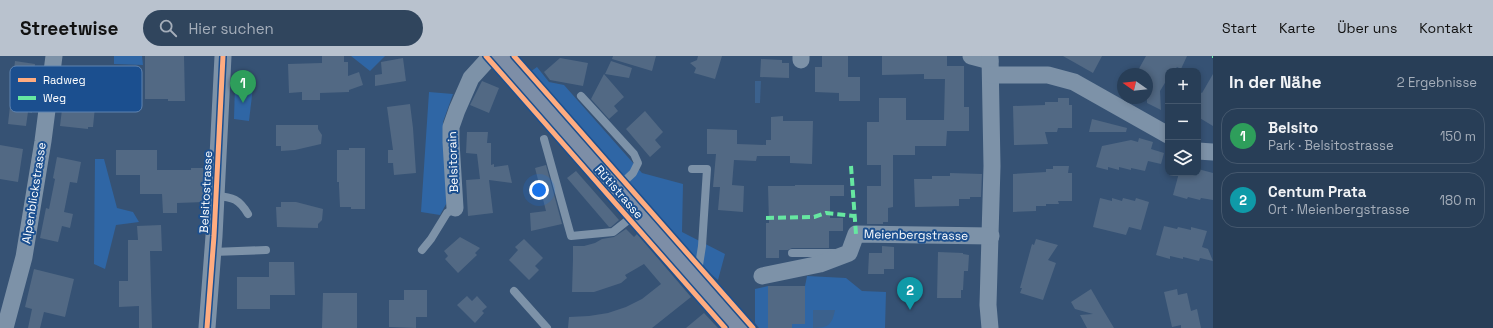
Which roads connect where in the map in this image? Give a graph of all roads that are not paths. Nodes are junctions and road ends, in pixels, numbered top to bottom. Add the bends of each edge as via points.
1 (54, 56) edge
2 (223, 56) edge
3 (492, 56) edge
4 (501, 56) edge
5 (971, 56) edge
6 (990, 64) edge
7 (53, 66) edge
8 (581, 96) dead end
9 (47, 112) edge
10 (1165, 133) edge
11 (544, 139) dead end
12 (1201, 151) edge
13 (1213, 152) edge
14 (692, 169) dead end
15 (616, 188) junction
16 (216, 196) junction
17 (455, 208) joint
18 (637, 213) junction
19 (248, 214) dead end
20 (991, 236) junction
21 (266, 250) dead end
22 (422, 250) dead end
23 (213, 252) junction
24 (792, 253) dead end
25 (849, 253) junction
26 (762, 276) dead end
27 (697, 281) junction
28 (514, 291) dead end
29 (5, 328) edge
30 (207, 328) edge
31 (546, 328) edge
32 (737, 328) edge
33 (990, 328) edge

1 - 7 street, Alpenblickstrasse
2 - 16 street, Belsitostrasse
3 - 17 street, Belsitorain via 470,78 451,127
4 - 15 main road, Rütistrasse
5 - 6 street
6 - 10 street via 1074,82
6 - 20 street
8 - 15 lane via 634,154 638,163 634,173
9 - 29 street, Alpenblickstrasse via 24,257
11 - 18 lane via 571,236 613,232
12 - 13 street
14 - 27 lane via 707,169
15 - 18 main road, Rütistrasse
16 - 19 lane via 236,199
16 - 23 street, Belsitostrasse
17 - 22 lane via 447,213
18 - 27 main road, Rütistrasse
20 - 25 street, Meienbergstrasse via 856,234
20 - 33 street via 988,305
21 - 23 lane
23 - 30 street, Belsitostrasse
24 - 25 lane
25 - 26 street via 820,264
27 - 32 main road, Rütistrasse
28 - 31 lane

